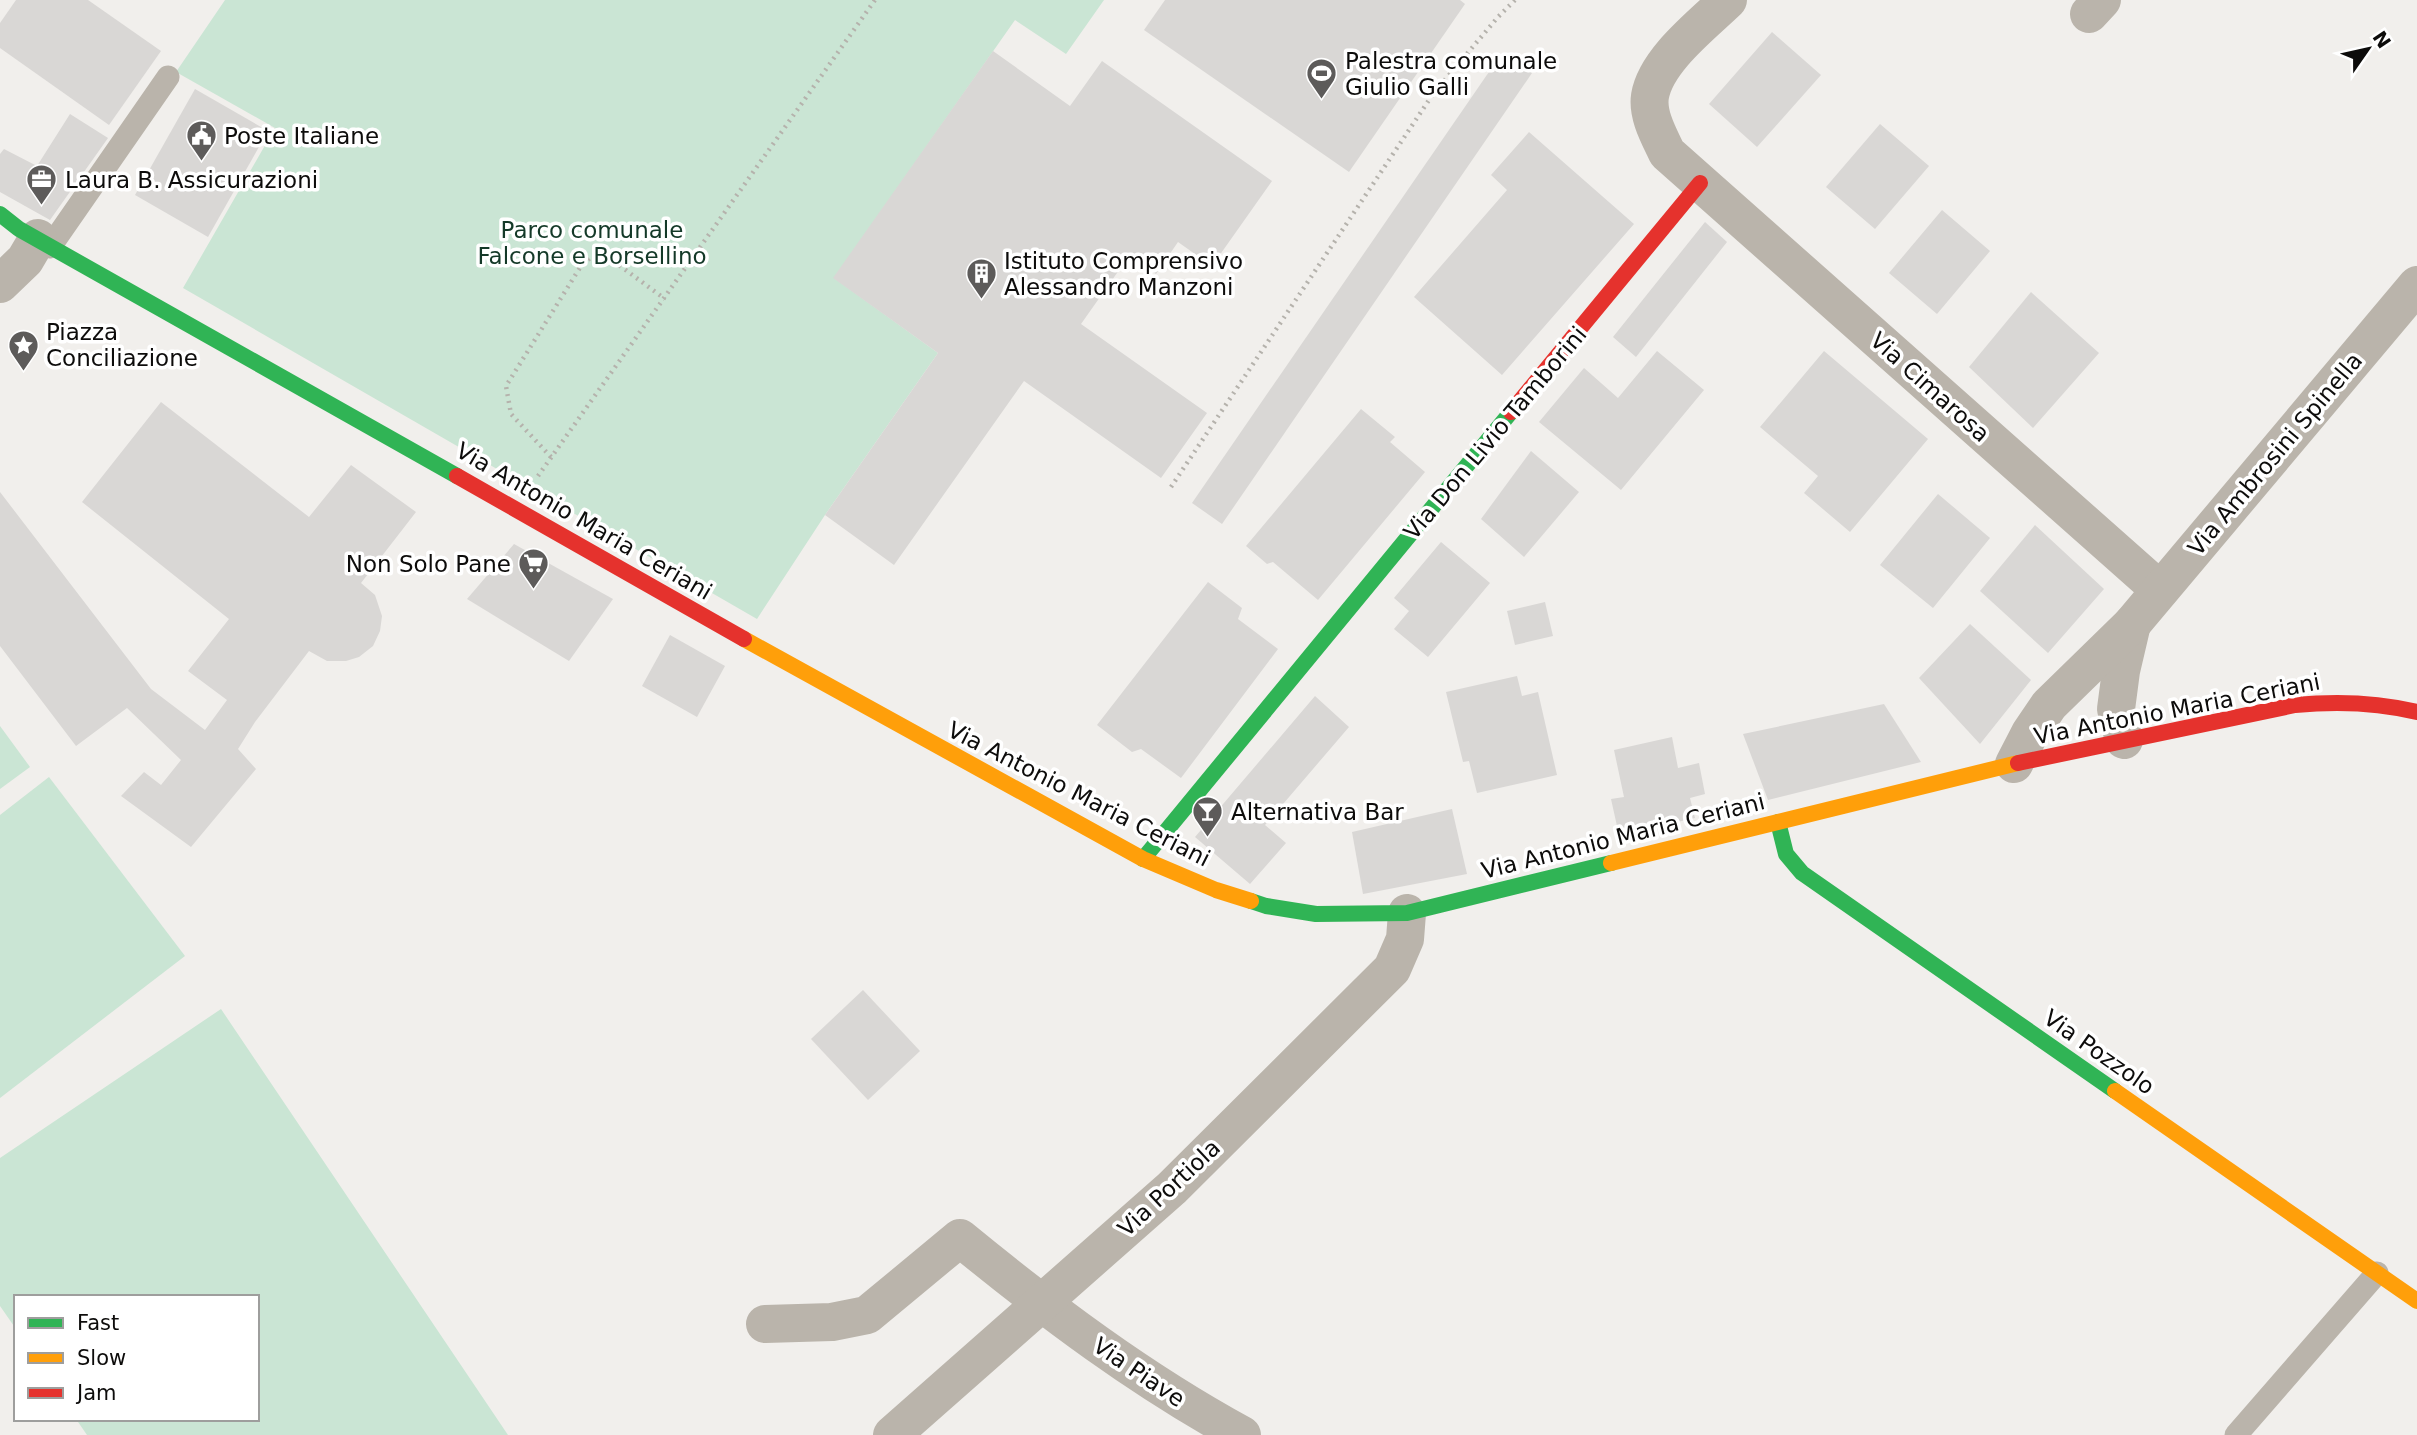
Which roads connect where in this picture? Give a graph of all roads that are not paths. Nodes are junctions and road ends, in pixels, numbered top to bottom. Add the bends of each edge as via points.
1 (1728, 0) edge
2 (168, 77) dead end
3 (1700, 183) junction
4 (21, 232) edge
5 (0, 285) edge
6 (2417, 285) edge
7 (2160, 590) junction
8 (2132, 624) junction
9 (2417, 712) edge
10 (2124, 740) junction
11 (2014, 764) junction
12 (1778, 822) junction
13 (1143, 859) junction
14 (1407, 913) junction
15 (2377, 1273) junction
16 (2417, 1301) edge
17 (1040, 1304) junction
18 (765, 1324) dead end
19 (892, 1435) edge
20 (1242, 1435) edge
21 (2236, 1435) edge

1 - 3 street via 1659,70 1649,98 1653,124 1667,153
2 - 4 lane
3 - 7 street, Via Cimarosa
3 - 13 street, Via Don Livio Tamborini
4 - 5 street via 25,260
4 - 13 street, Via Antonio Maria Ceriani
6 - 7 street, Via Ambrosini Spinella
7 - 8 street, Via Ambrosini Spinella
8 - 10 street, Via Ambrosini Spinella via 2116,709
8 - 11 street, Via Ambrosini Spinella via 2049,705
9 - 10 street, Via Antonio Maria Ceriani via 2352,702 2302,704
10 - 11 street, Via Antonio Maria Ceriani
11 - 12 street, Via Antonio Maria Ceriani
12 - 14 street, Via Antonio Maria Ceriani
12 - 15 street, Via Pozzolo via 1786,855 1802,873
13 - 14 street, Via Antonio Maria Ceriani via 1266,906 1316,914
14 - 17 street, Via Portiola via 1405,939 1392,969 1172,1188
15 - 16 street, Via Pozzolo
15 - 21 lane
17 - 18 street, Via Piave via 960,1238 867,1315 832,1322
17 - 19 street, Via Portiola
17 - 20 street, Via Piave via 1185,1404

